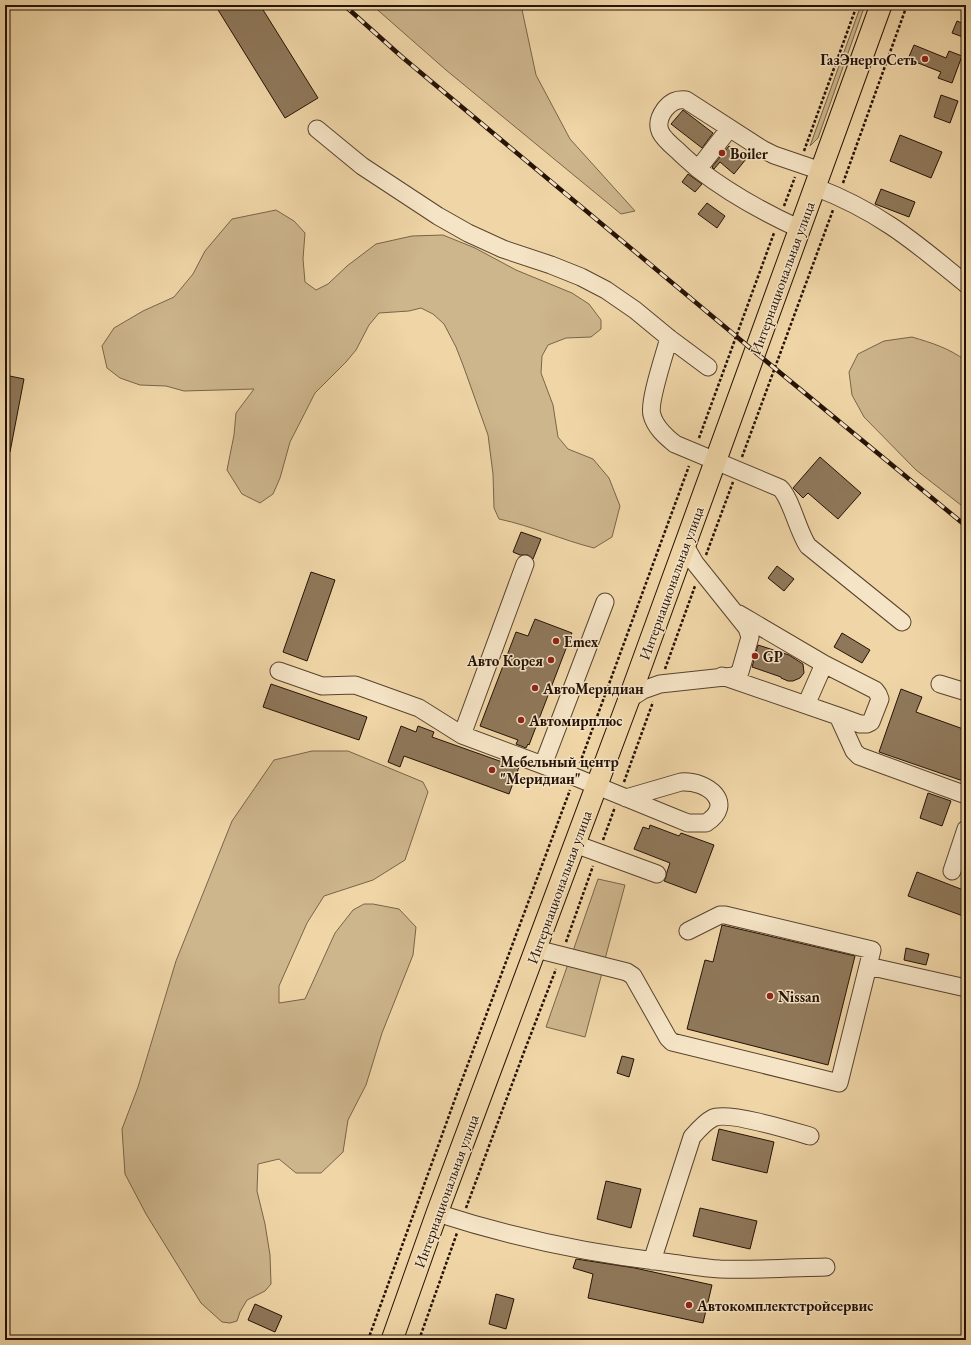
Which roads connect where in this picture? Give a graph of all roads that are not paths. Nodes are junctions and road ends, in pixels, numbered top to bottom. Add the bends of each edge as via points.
1 (881, 5) edge
2 (318, 129) dead end
3 (730, 129) junction
4 (698, 169) junction
5 (818, 179) junction
6 (800, 229) junction
7 (966, 284) edge
8 (669, 338) junction
9 (708, 368) dead end
10 (716, 460) junction
11 (684, 544) junction
12 (525, 564) dead end
13 (605, 602) dead end
14 (734, 611) junction
15 (902, 622) dead end
16 (824, 664) junction
17 (279, 670) dead end
18 (722, 676) junction
19 (940, 684) dead end
20 (966, 692) edge
21 (629, 699) junction
22 (806, 705) junction
23 (838, 716) junction
24 (462, 735) junction
25 (543, 765) junction
26 (596, 786) junction
27 (966, 795) edge
28 (626, 798) junction
29 (966, 829) edge
30 (575, 844) junction
31 (952, 871) dead end
32 (657, 874) dead end
33 (688, 932) dead end
34 (536, 949) junction
35 (868, 966) junction
36 (966, 988) edge
37 (810, 1136) dead end
38 (437, 1213) junction
39 (652, 1261) junction
40 (826, 1268) dead end
41 (392, 1340) edge

1 - 5 main road, Интернациональная улица
2 - 8 lane via 362,166 438,216 503,249 552,264 582,277 635,310
3 - 4 lane
3 - 4 lane via 686,100 669,104 659,121 661,134
3 - 5 lane via 768,152 800,164
4 - 6 lane via 737,197
5 - 6 main road, Интернациональная улица
5 - 7 lane via 838,196 891,226
6 - 10 main road, Интернациональная улица
8 - 9 lane
8 - 10 lane via 651,413 661,432 675,444
10 - 11 main road, Интернациональная улица
10 - 15 lane via 780,488 808,546
11 - 14 lane via 695,563
11 - 21 main road, Интернациональная улица
12 - 24 lane
13 - 25 lane
14 - 16 lane
14 - 18 lane via 747,628 750,637 740,672 734,676
16 - 22 lane
16 - 23 lane via 875,690 880,699 871,722 867,724
17 - 24 lane via 322,686 355,685 419,708
18 - 21 lane via 660,684
18 - 22 lane
19 - 20 lane
21 - 26 main road, Интернациональная улица
22 - 23 lane
23 - 27 lane via 859,756
24 - 25 lane
25 - 26 lane
26 - 28 lane
26 - 30 main road, Интернациональная улица
28 - 28 lane via 689,781 714,792 719,806 716,815 706,823 688,823
29 - 31 lane
30 - 32 lane
30 - 34 main road, Интернациональная улица
33 - 35 lane via 720,915 725,915 872,950
34 - 35 lane via 628,972 633,976 672,1042 839,1083
34 - 38 main road, Интернациональная улица
35 - 36 lane
37 - 39 lane via 724,1116 714,1118 704,1125 692,1136
38 - 39 lane via 559,1246
38 - 41 main road, Интернациональная улица
39 - 40 lane via 718,1269

